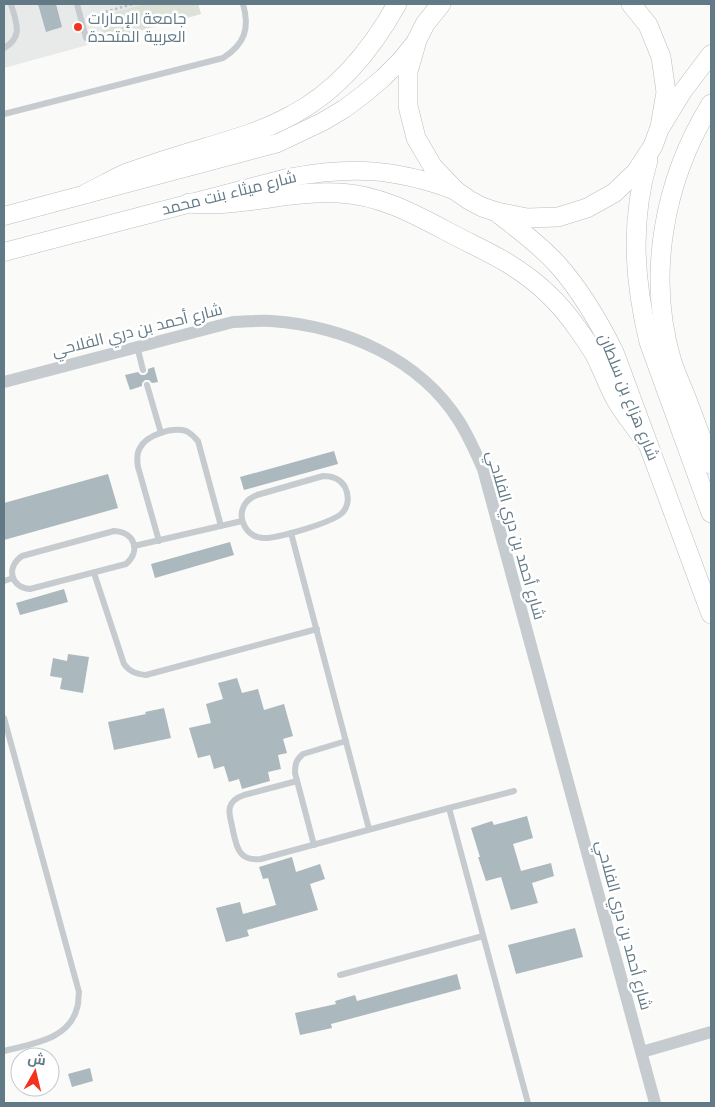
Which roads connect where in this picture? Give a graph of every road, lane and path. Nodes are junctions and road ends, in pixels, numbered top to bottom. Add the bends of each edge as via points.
1 (11, 4) edge
2 (77, 4) edge
3 (133, 4) edge
4 (243, 4) edge
5 (396, 4) edge
6 (433, 4) edge
7 (441, 4) edge
8 (631, 4) edge
9 (81, 19) junction
10 (421, 32) junction
11 (86, 38) dead end
12 (4, 48) edge
13 (711, 54) edge
14 (711, 104) edge
15 (4, 114) edge
16 (660, 127) junction
17 (653, 146) junction
18 (456, 191) junction
19 (87, 194) junction
20 (189, 203) junction
21 (497, 212) junction
22 (4, 216) edge
23 (4, 252) edge
24 (137, 346) junction
25 (143, 370) dead end
26 (4, 382) edge
27 (147, 385) dead end
28 (161, 433) junction
29 (648, 444) junction
30 (711, 464) edge
31 (711, 513) edge
32 (242, 520) junction
33 (222, 526) junction
34 (292, 533) junction
35 (159, 541) junction
36 (134, 546) junction
37 (94, 573) junction
38 (13, 578) junction
39 (4, 581) edge
40 (711, 614) edge
41 (317, 629) junction
42 (4, 718) edge
43 (346, 741) junction
44 (298, 781) junction
45 (514, 791) dead end
46 (449, 808) junction
47 (369, 829) junction
48 (314, 845) junction
49 (483, 936) junction
50 (340, 975) dead end
51 (711, 1032) edge
52 (4, 1051) edge
53 (642, 1052) junction
54 (528, 1103) edge
55 (655, 1103) edge

1 - 12 lane via 18,31 11,44
2 - 9 lane
3 - 9 path
4 - 15 lane via 246,28 243,37 238,46 223,58
5 - 19 main road via 376,38 350,70 292,115 267,128 126,174
6 - 10 main road
7 - 10 main road
8 - 16 main road via 648,25 661,57 666,92
9 - 11 lane
10 - 18 main road via 408,72 408,106 416,138 433,167
10 - 19 main road via 389,72 364,94 300,133 278,143
13 - 16 main road
14 - 30 main road via 682,163 667,210 660,287 672,362
16 - 17 main road
17 - 21 main road via 636,172 614,193 587,208 558,217 527,218
17 - 31 main road via 639,201 636,230 642,314 649,342
18 - 20 main road, شارع ميثاء بنت محمد via 410,176 337,170 287,178
18 - 21 main road
19 - 22 main road
20 - 23 main road, شارع ميثاء بنت محمد
20 - 29 main road via 226,204 315,192 340,193 390,203 421,217 508,264 556,303 581,333 624,413
21 - 29 main road, شارع هزاع بن سلطان via 557,264 589,306 614,352
24 - 25 lane
24 - 26 street, شارع أحمد بن دري الفلاحي
24 - 53 street, شارع أحمد بن دري الفلاحي via 233,322 307,325 343,334 400,363 442,398 459,420 483,469
27 - 28 lane
28 - 33 lane via 185,431 198,441
28 - 35 lane via 143,442 137,458
29 - 40 main road, شارع هزاع بن سلطان
32 - 33 lane
32 - 34 lane via 251,534 258,537
32 - 34 lane via 244,505 257,494 323,476 338,479 347,491 348,499 342,513
33 - 35 lane
34 - 41 lane
35 - 36 lane
36 - 37 lane via 134,554 126,564
36 - 38 lane via 128,534 114,531 22,556 14,564
37 - 38 lane via 30,590 18,586
37 - 41 lane via 124,664 133,673 146,675
38 - 39 lane
41 - 43 lane
42 - 52 lane via 78,992 78,1007 72,1022 61,1033
43 - 44 lane via 302,754 295,766
43 - 47 lane
44 - 48 lane
44 - 48 lane via 233,801 229,812 236,846 244,856 255,860
45 - 46 lane
46 - 47 lane
46 - 49 lane
47 - 48 lane
49 - 50 lane
49 - 54 lane
51 - 53 street
53 - 55 street, شارع أحمد بن دري الفلاحي

